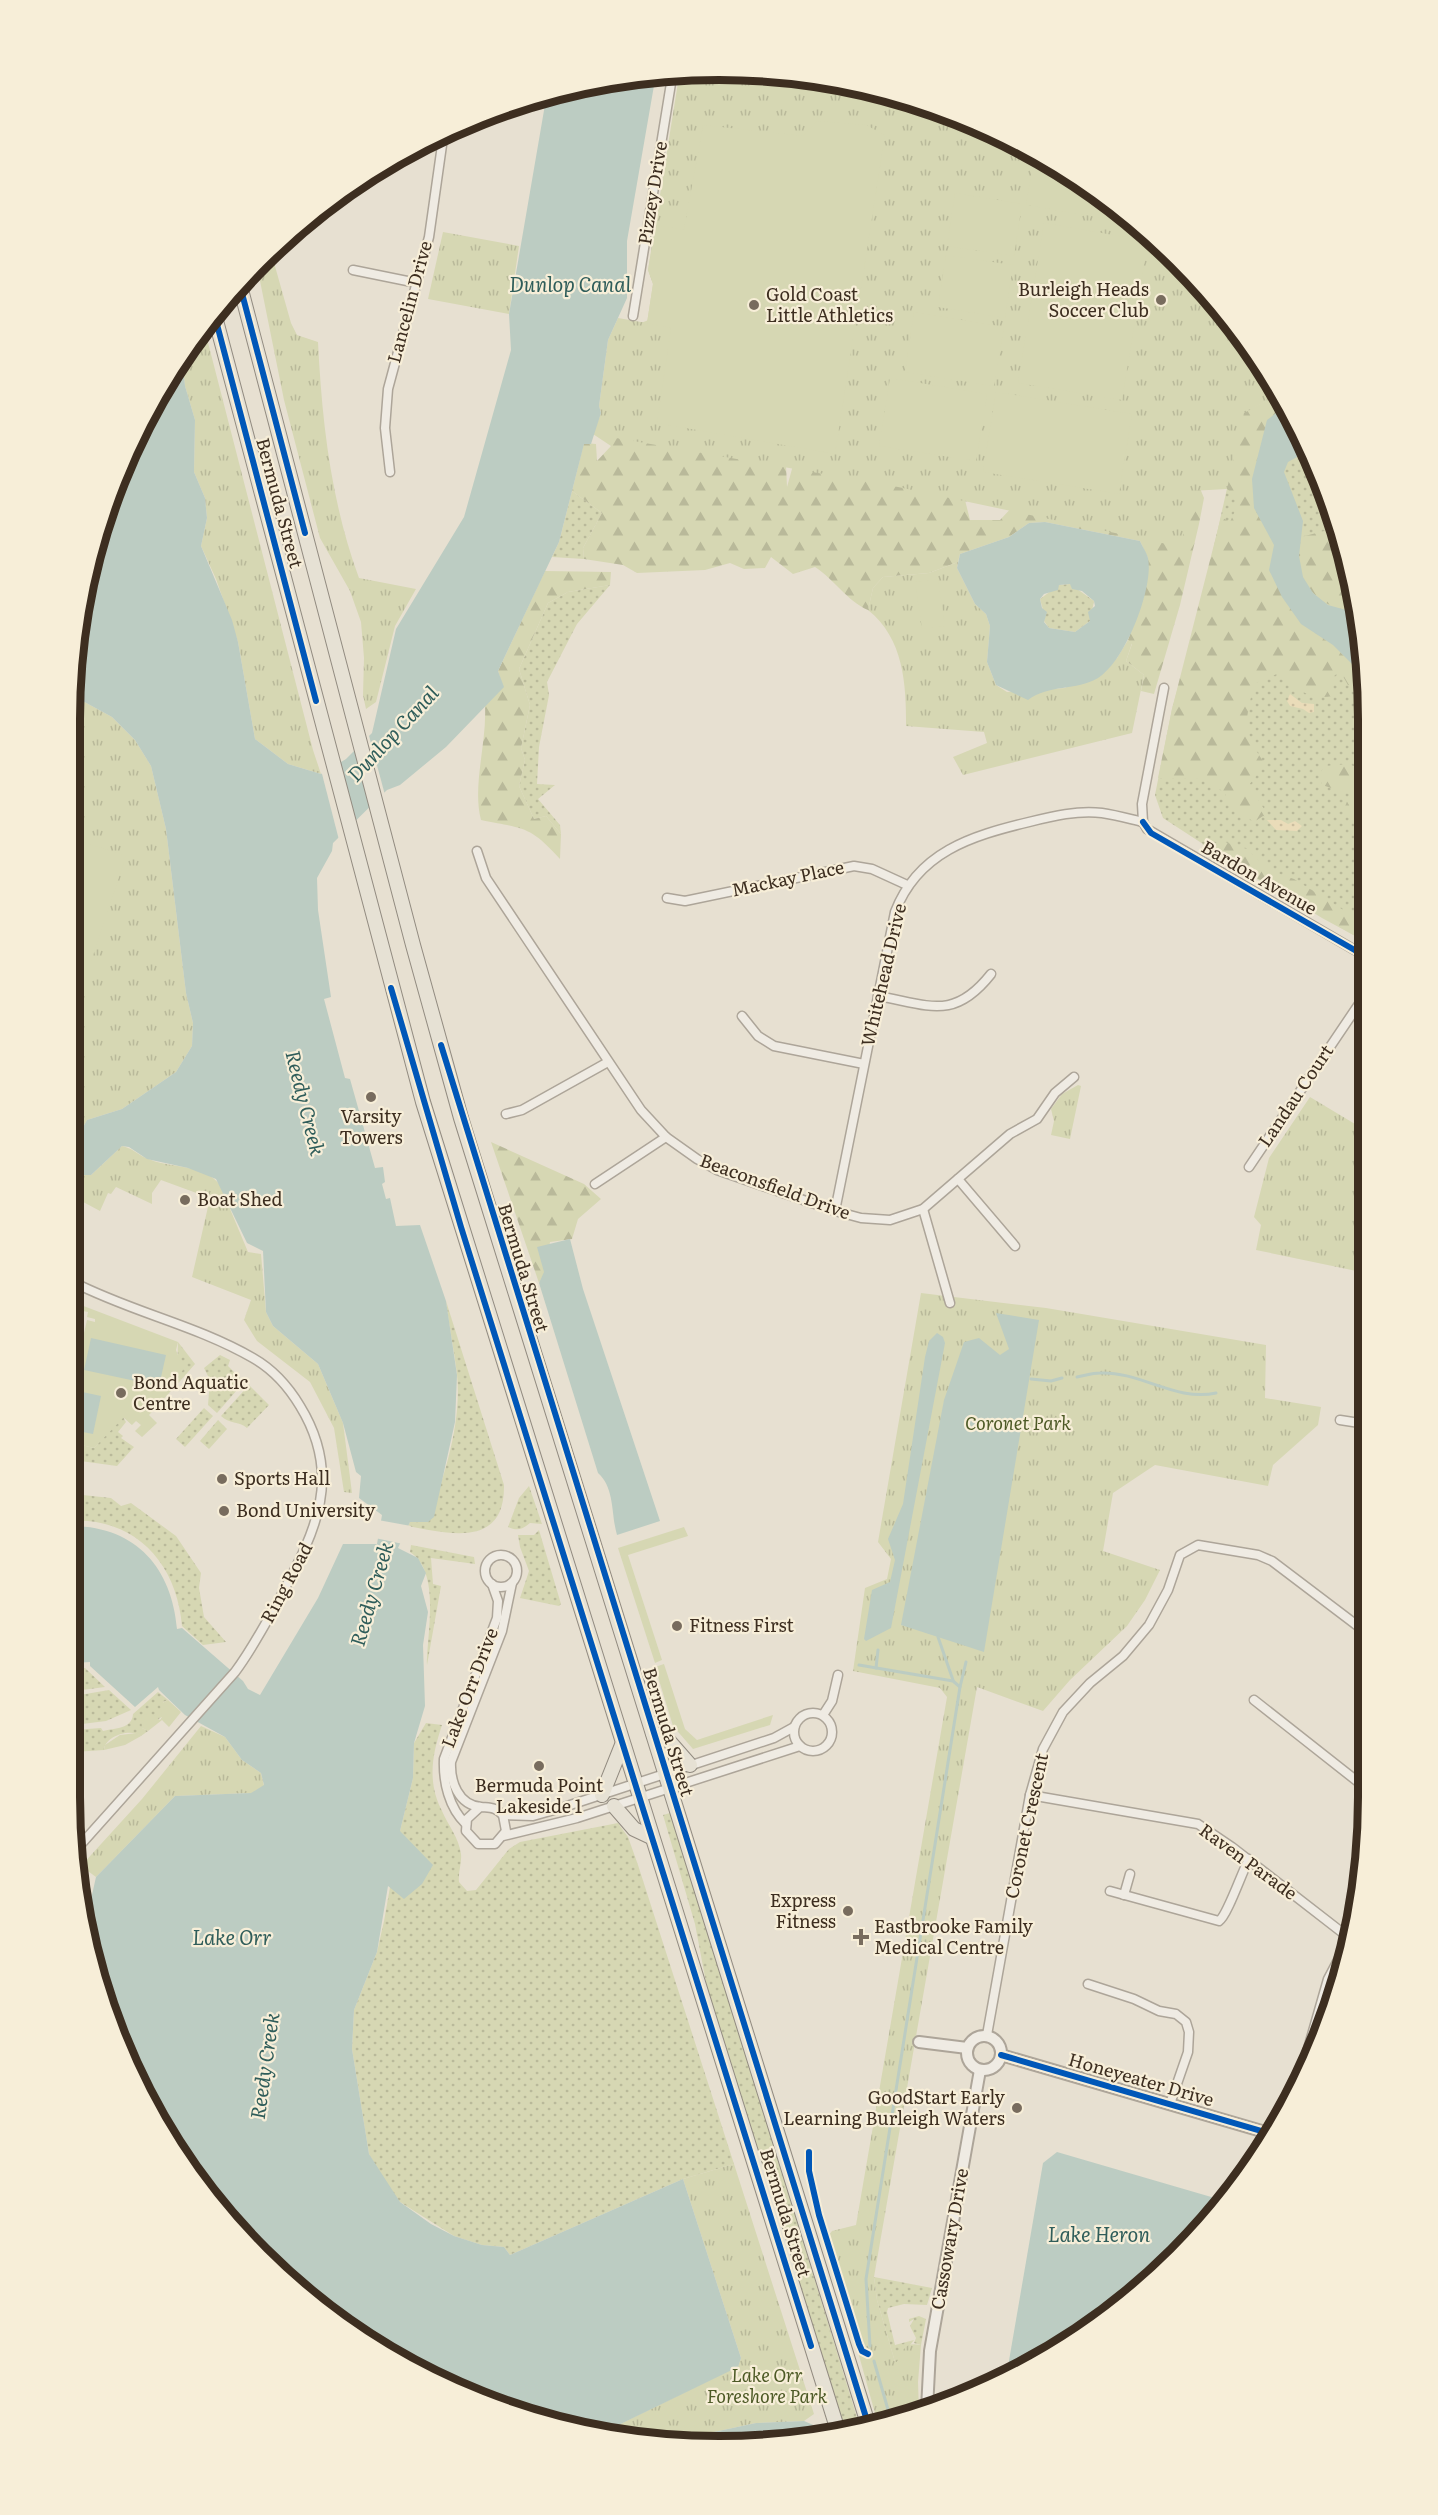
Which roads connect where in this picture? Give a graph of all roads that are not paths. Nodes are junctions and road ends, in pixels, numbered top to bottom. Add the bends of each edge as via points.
1 (671, 82) edge
2 (442, 142) edge
3 (353, 270) dead end
4 (417, 283) junction
5 (242, 293) edge
6 (633, 316) dead end
7 (217, 324) edge
8 (390, 472) dead end
9 (1164, 688) dead end
10 (1143, 822) junction
11 (477, 851) dead end
12 (907, 885) junction
13 (667, 898) dead end
14 (1358, 952) edge
15 (991, 975) dead end
16 (878, 996) junction
17 (1358, 1005) edge
18 (742, 1016) dead end
19 (608, 1062) junction
20 (864, 1064) junction
21 (1074, 1077) dead end
22 (506, 1114) dead end
23 (666, 1137) junction
24 (1249, 1167) dead end
25 (958, 1179) junction
26 (595, 1184) dead end
27 (923, 1209) junction
28 (835, 1211) junction
29 (1015, 1246) dead end
30 (80, 1286) edge
31 (950, 1303) dead end
32 (1340, 1420) dead end
33 (1358, 1423) edge
34 (512, 1583) junction
35 (492, 1584) junction
36 (1358, 1626) edge
37 (838, 1675) dead end
38 (1254, 1700) dead end
39 (823, 1715) junction
40 (794, 1727) junction
41 (653, 1733) junction
42 (622, 1745) junction
43 (800, 1746) junction
44 (690, 1765) junction
45 (666, 1773) junction
46 (1358, 1782) edge
47 (671, 1788) junction
48 (637, 1791) junction
49 (602, 1795) junction
50 (1030, 1795) junction
51 (614, 1806) junction
52 (480, 1807) junction
53 (503, 1815) junction
54 (466, 1824) junction
55 (503, 1836) junction
56 (651, 1838) junction
57 (82, 1844) edge
58 (1249, 1859) junction
59 (1130, 1874) dead end
60 (1110, 1891) dead end
61 (1125, 1895) junction
62 (1343, 1933) edge
63 (1337, 1962) edge
64 (1088, 1984) dead end
65 (987, 2035) junction
66 (1311, 2039) edge
67 (919, 2042) dead end
68 (967, 2048) junction
69 (1001, 2055) junction
70 (980, 2070) junction
71 (1170, 2104) junction
72 (1263, 2131) edge
73 (927, 2401) edge
74 (866, 2418) edge
75 (836, 2424) edge

1 - 6 street, Pizzey Drive
2 - 4 street, Lancelin Drive via 429,237
3 - 4 street
4 - 8 street, Lancelin Drive via 388,389 385,428
5 - 41 main road, Bermuda Street via 465,1129
7 - 42 main road, Bermuda Street via 433,1136
9 - 10 street via 1142,804
10 - 12 street, Whitehead Drive via 1101,813 1063,814 1009,827 955,845
10 - 14 street, Bardon Avenue via 1151,833
11 - 19 street, Beaconsfield Drive via 486,878
12 - 13 street, Mackay Place via 872,869 854,866 685,901
12 - 16 street, Whitehead Drive via 895,912
15 - 16 street via 978,991 955,1005 934,1007
16 - 20 street, Whitehead Drive
17 - 24 street, Landau Court
18 - 20 street via 758,1036 774,1046
19 - 22 street via 522,1110
19 - 23 street, Beaconsfield Drive via 641,1110
20 - 28 street, Whitehead Drive
21 - 25 street, Beaconsfield Drive via 1055,1093 1037,1119 1010,1134
23 - 26 street
23 - 28 street, Beaconsfield Drive via 717,1170
25 - 27 street, Beaconsfield Drive
25 - 29 street
27 - 28 street, Beaconsfield Drive via 890,1220
27 - 31 street
30 - 57 street, Ring Road via 204,1334 256,1360 281,1378 309,1422 323,1480 312,1535 252,1650
32 - 33 street
34 - 35 street via 502,1587
34 - 35 street via 518,1574 516,1564 509,1556 500,1555 486,1566 486,1576
34 - 52 street, Lake Orr Drive via 502,1631 451,1762 452,1780 459,1793
35 - 54 street, Lake Orr Drive via 498,1601 497,1618 444,1759 449,1797
36 - 50 street, Coronet Crescent via 1265,1557 1198,1545 1190,1547 1180,1555 1168,1590 1149,1625 1123,1656 1062,1712 1043,1749
37 - 39 street via 832,1701
38 - 46 street
39 - 40 street via 805,1714
39 - 43 street via 831,1725 829,1742 816,1750
40 - 43 street via 794,1737
40 - 44 street via 774,1738
41 - 44 main road via 668,1740
41 - 45 main road, Bermuda Street
42 - 48 main road, Bermuda Street
42 - 49 main road
43 - 47 street
44 - 45 street
45 - 47 main road, Bermuda Street
45 - 48 street
47 - 48 street
47 - 74 main road, Bermuda Street
48 - 49 street
48 - 51 street
48 - 56 main road, Bermuda Street
49 - 53 street via 533,1816
50 - 58 street, Raven Parade via 1198,1824
50 - 65 street, Coronet Crescent
51 - 55 street
51 - 56 main road via 634,1829
52 - 53 street via 493,1807
52 - 54 street via 470,1813
53 - 55 street
54 - 55 street via 469,1837 478,1844 489,1846
56 - 75 main road, Bermuda Street
58 - 61 street via 1226,1915 1219,1921
58 - 62 street, Raven Parade
59 - 61 street
60 - 61 street
63 - 66 street via 1328,1979
64 - 71 street via 1176,2014 1186,2022 1188,2052
65 - 68 street via 972,2039
65 - 69 street via 997,2040
67 - 68 street
68 - 70 street via 968,2059
69 - 70 street via 996,2065
69 - 71 street, Honeyeater Drive
70 - 73 street, Cassowary Drive via 930,2351
71 - 72 street, Honeyeater Drive

